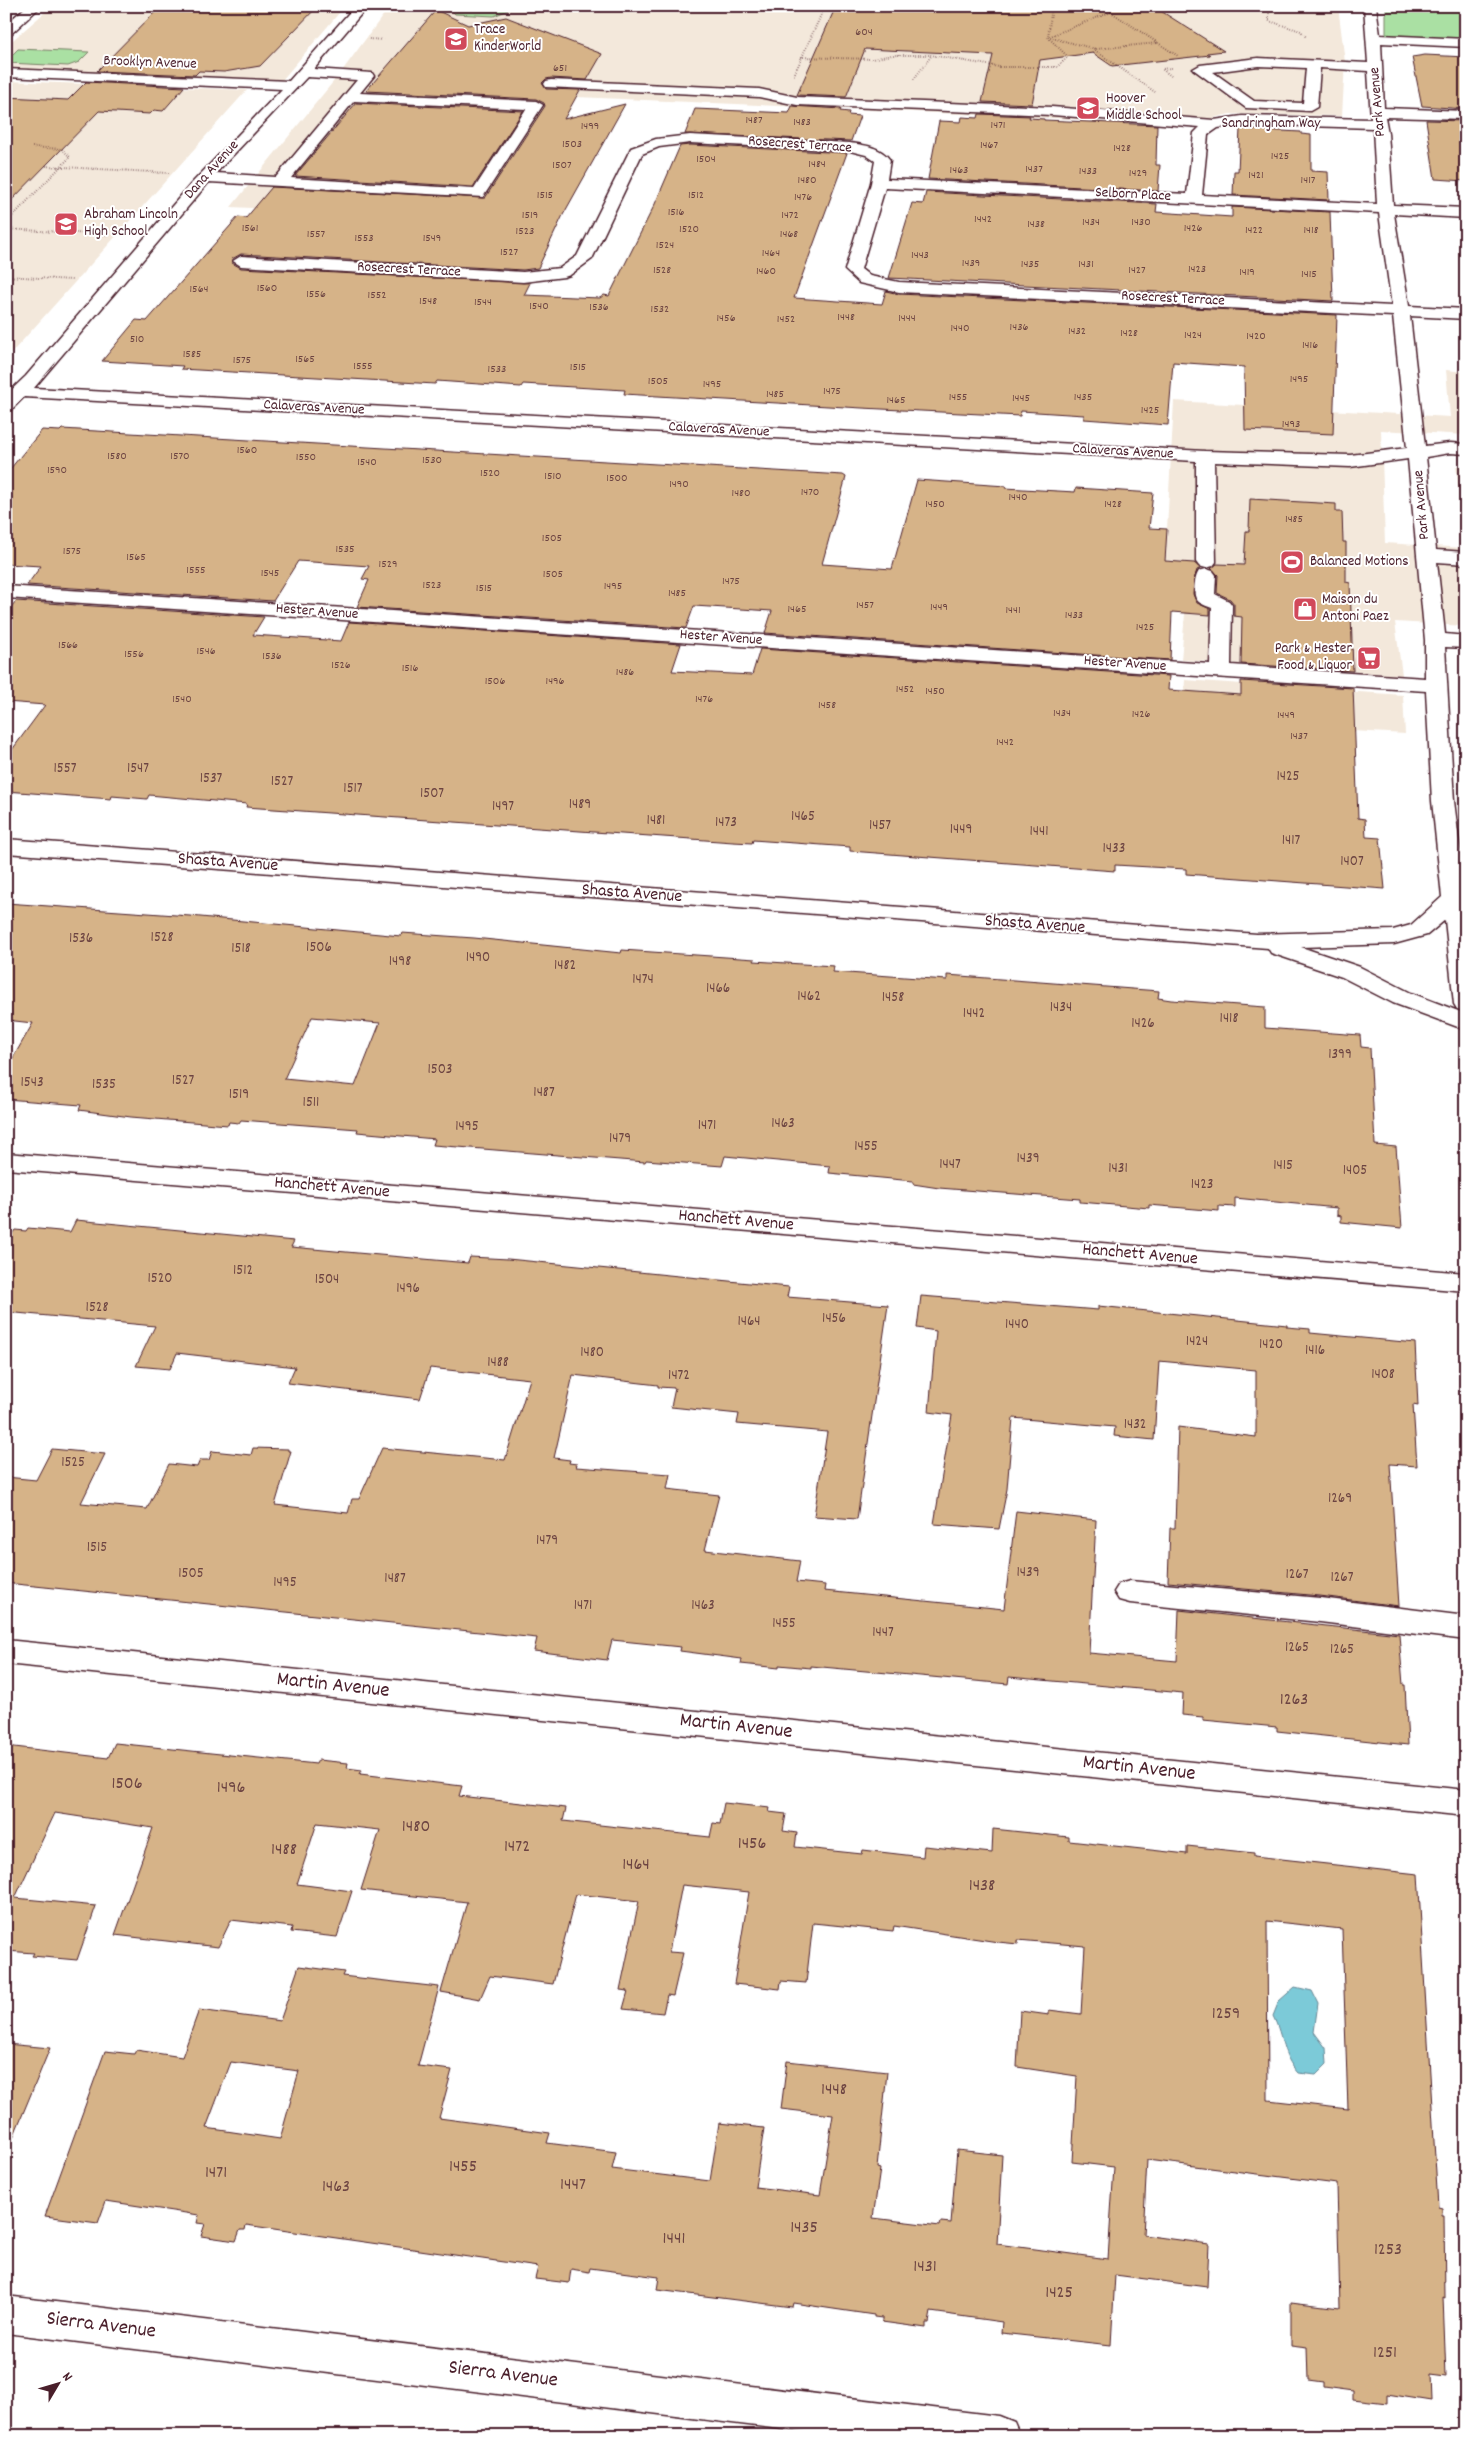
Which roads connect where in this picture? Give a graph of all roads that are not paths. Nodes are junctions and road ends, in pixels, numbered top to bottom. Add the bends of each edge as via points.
1 (35, 6) edge
2 (362, 6) edge
3 (1370, 6) edge
4 (6, 31) edge
5 (1374, 39) junction
6 (1466, 43) edge
7 (1313, 64) junction
8 (1374, 67) junction
9 (305, 72) junction
10 (6, 73) edge
11 (551, 84) dead end
12 (293, 86) junction
13 (349, 97) junction
14 (1277, 106) junction
15 (1466, 115) edge
16 (1378, 118) junction
17 (1278, 122) junction
18 (1214, 124) junction
19 (205, 177) junction
20 (281, 181) junction
21 (879, 183) junction
22 (1194, 198) junction
23 (1386, 208) junction
24 (1466, 213) edge
25 (241, 261) dead end
26 (1401, 310) junction
27 (1466, 314) edge
28 (20, 392) junction
29 (6, 405) edge
30 (1466, 449) edge
31 (1417, 453) junction
32 (1205, 456) junction
33 (1427, 555) junction
34 (1466, 558) edge
35 (6, 592) edge
36 (1435, 640) junction
37 (1466, 642) edge
38 (1220, 671) junction
39 (1436, 685) junction
40 (1454, 802) edge
41 (6, 846) edge
42 (1455, 898) junction
43 (1257, 941) junction
44 (1466, 1004) edge
45 (1466, 1023) edge
46 (6, 1161) edge
47 (1466, 1282) edge
48 (1130, 1592) dead end
49 (1466, 1628) edge
50 (6, 1652) edge
51 (1466, 1803) edge
52 (6, 2314) edge
53 (999, 2436) edge

1 - 4 street
2 - 9 street, Dana Avenue
3 - 5 street, Park Avenue
5 - 6 street
5 - 8 street, Park Avenue
7 - 8 street
7 - 14 street via 1310,107
7 - 14 street via 1258,62 1200,68 1251,105
8 - 16 street, Park Avenue
9 - 12 street, Dana Avenue
9 - 13 street via 367,76
10 - 12 street, Brooklyn Avenue
11 - 18 street via 1052,111
12 - 19 street, Dana Avenue
13 - 20 street
13 - 20 street via 536,105 478,194
14 - 17 street
15 - 16 street, Sandringham Way
16 - 17 street, Sandringham Way
16 - 23 street, Park Avenue
17 - 18 street, Sandringham Way via 1242,120
18 - 22 street, Sandringham Way via 1201,133
19 - 20 street
19 - 28 street, Dana Avenue
21 - 22 street, Selborn Place
21 - 25 street, Rosecrest Terrace via 883,160 871,151 850,146 690,139 636,151 584,259 564,272 523,277
21 - 26 street, Rosecrest Terrace via 853,270 865,280 899,287
22 - 23 street, Selborn Place
23 - 24 street, Selborn Place
23 - 26 street, Park Avenue
26 - 27 street
26 - 31 street, Park Avenue
28 - 29 street, Dana Avenue
28 - 32 street, Calaveras Avenue
30 - 31 street, Calaveras Avenue
31 - 32 street, Calaveras Avenue via 1350,461
31 - 33 street, Park Avenue
32 - 38 street via 1205,596 1222,605
33 - 34 street
33 - 36 street, Park Avenue
35 - 38 street, Hester Avenue
36 - 37 street
36 - 39 street, Park Avenue
38 - 39 street, Hester Avenue
39 - 40 street, Park Avenue
40 - 42 street, Park Avenue
41 - 43 street, Shasta Avenue
42 - 43 street, Shasta Avenue via 1419,930 1394,937
42 - 44 street, Park Avenue
43 - 45 street, Shasta Avenue via 1351,972 1402,998
46 - 47 street, Hanchett Avenue
48 - 49 street
50 - 51 street, Martin Avenue
52 - 53 street, Sierra Avenue

